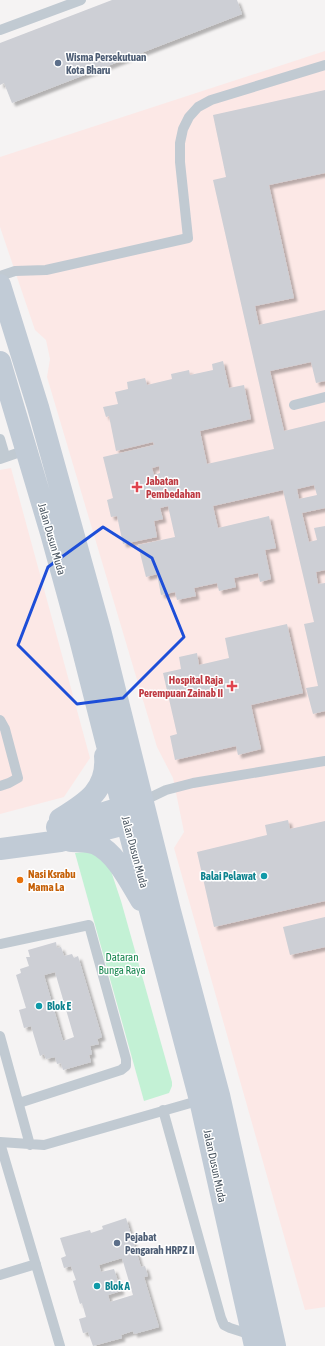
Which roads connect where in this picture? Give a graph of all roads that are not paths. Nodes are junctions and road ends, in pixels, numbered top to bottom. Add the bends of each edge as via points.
1 (82, 0) edge
2 (0, 30) edge
3 (325, 65) edge
4 (0, 276) edge
5 (0, 285) edge
6 (2, 372) edge
7 (325, 397) edge
8 (294, 405) dead end
9 (0, 439) edge
10 (26, 450) junction
11 (2, 458) edge
12 (0, 721) edge
13 (104, 732) junction
14 (325, 760) edge
15 (0, 786) edge
16 (135, 813) junction
17 (41, 832) junction
18 (60, 841) junction
19 (3, 848) edge
20 (152, 918) junction
21 (0, 944) edge
22 (0, 1036) edge
23 (210, 1098) junction
24 (19, 1102) junction
25 (163, 1110) junction
26 (0, 1143) edge
27 (30, 1145) junction
28 (36, 1264) junction
29 (0, 1275) edge
30 (253, 1340) edge
31 (60, 1346) edge
32 (275, 1346) edge

1 - 2 lane
3 - 4 lane via 211,100 198,107 189,117 180,143 188,238 40,270 15,271
5 - 16 main road via 42,422 100,630
6 - 10 main road, Jalan Dusun Muda
7 - 8 lane
9 - 11 lane
10 - 11 lane
10 - 13 main road, Jalan Dusun Muda via 51,532
12 - 15 lane via 6,733 18,778
13 - 16 main road, Jalan Dusun Muda
13 - 17 main road via 104,777 97,791 81,806
14 - 16 lane via 166,790
16 - 17 main road
16 - 18 main road
16 - 20 main road, Jalan Dusun Muda
16 - 23 main road
17 - 19 main road
18 - 19 main road
18 - 20 main road via 88,842 100,846 110,854
20 - 23 main road, Jalan Dusun Muda
21 - 24 lane via 89,925 126,1059 126,1066 121,1070
22 - 24 lane
23 - 25 lane
23 - 30 main road, Jalan Dusun Muda
23 - 32 main road
24 - 27 lane
25 - 27 lane via 44,1145
25 - 30 lane via 221,1318 224,1325
26 - 27 lane
26 - 28 lane
28 - 29 lane
28 - 31 lane

